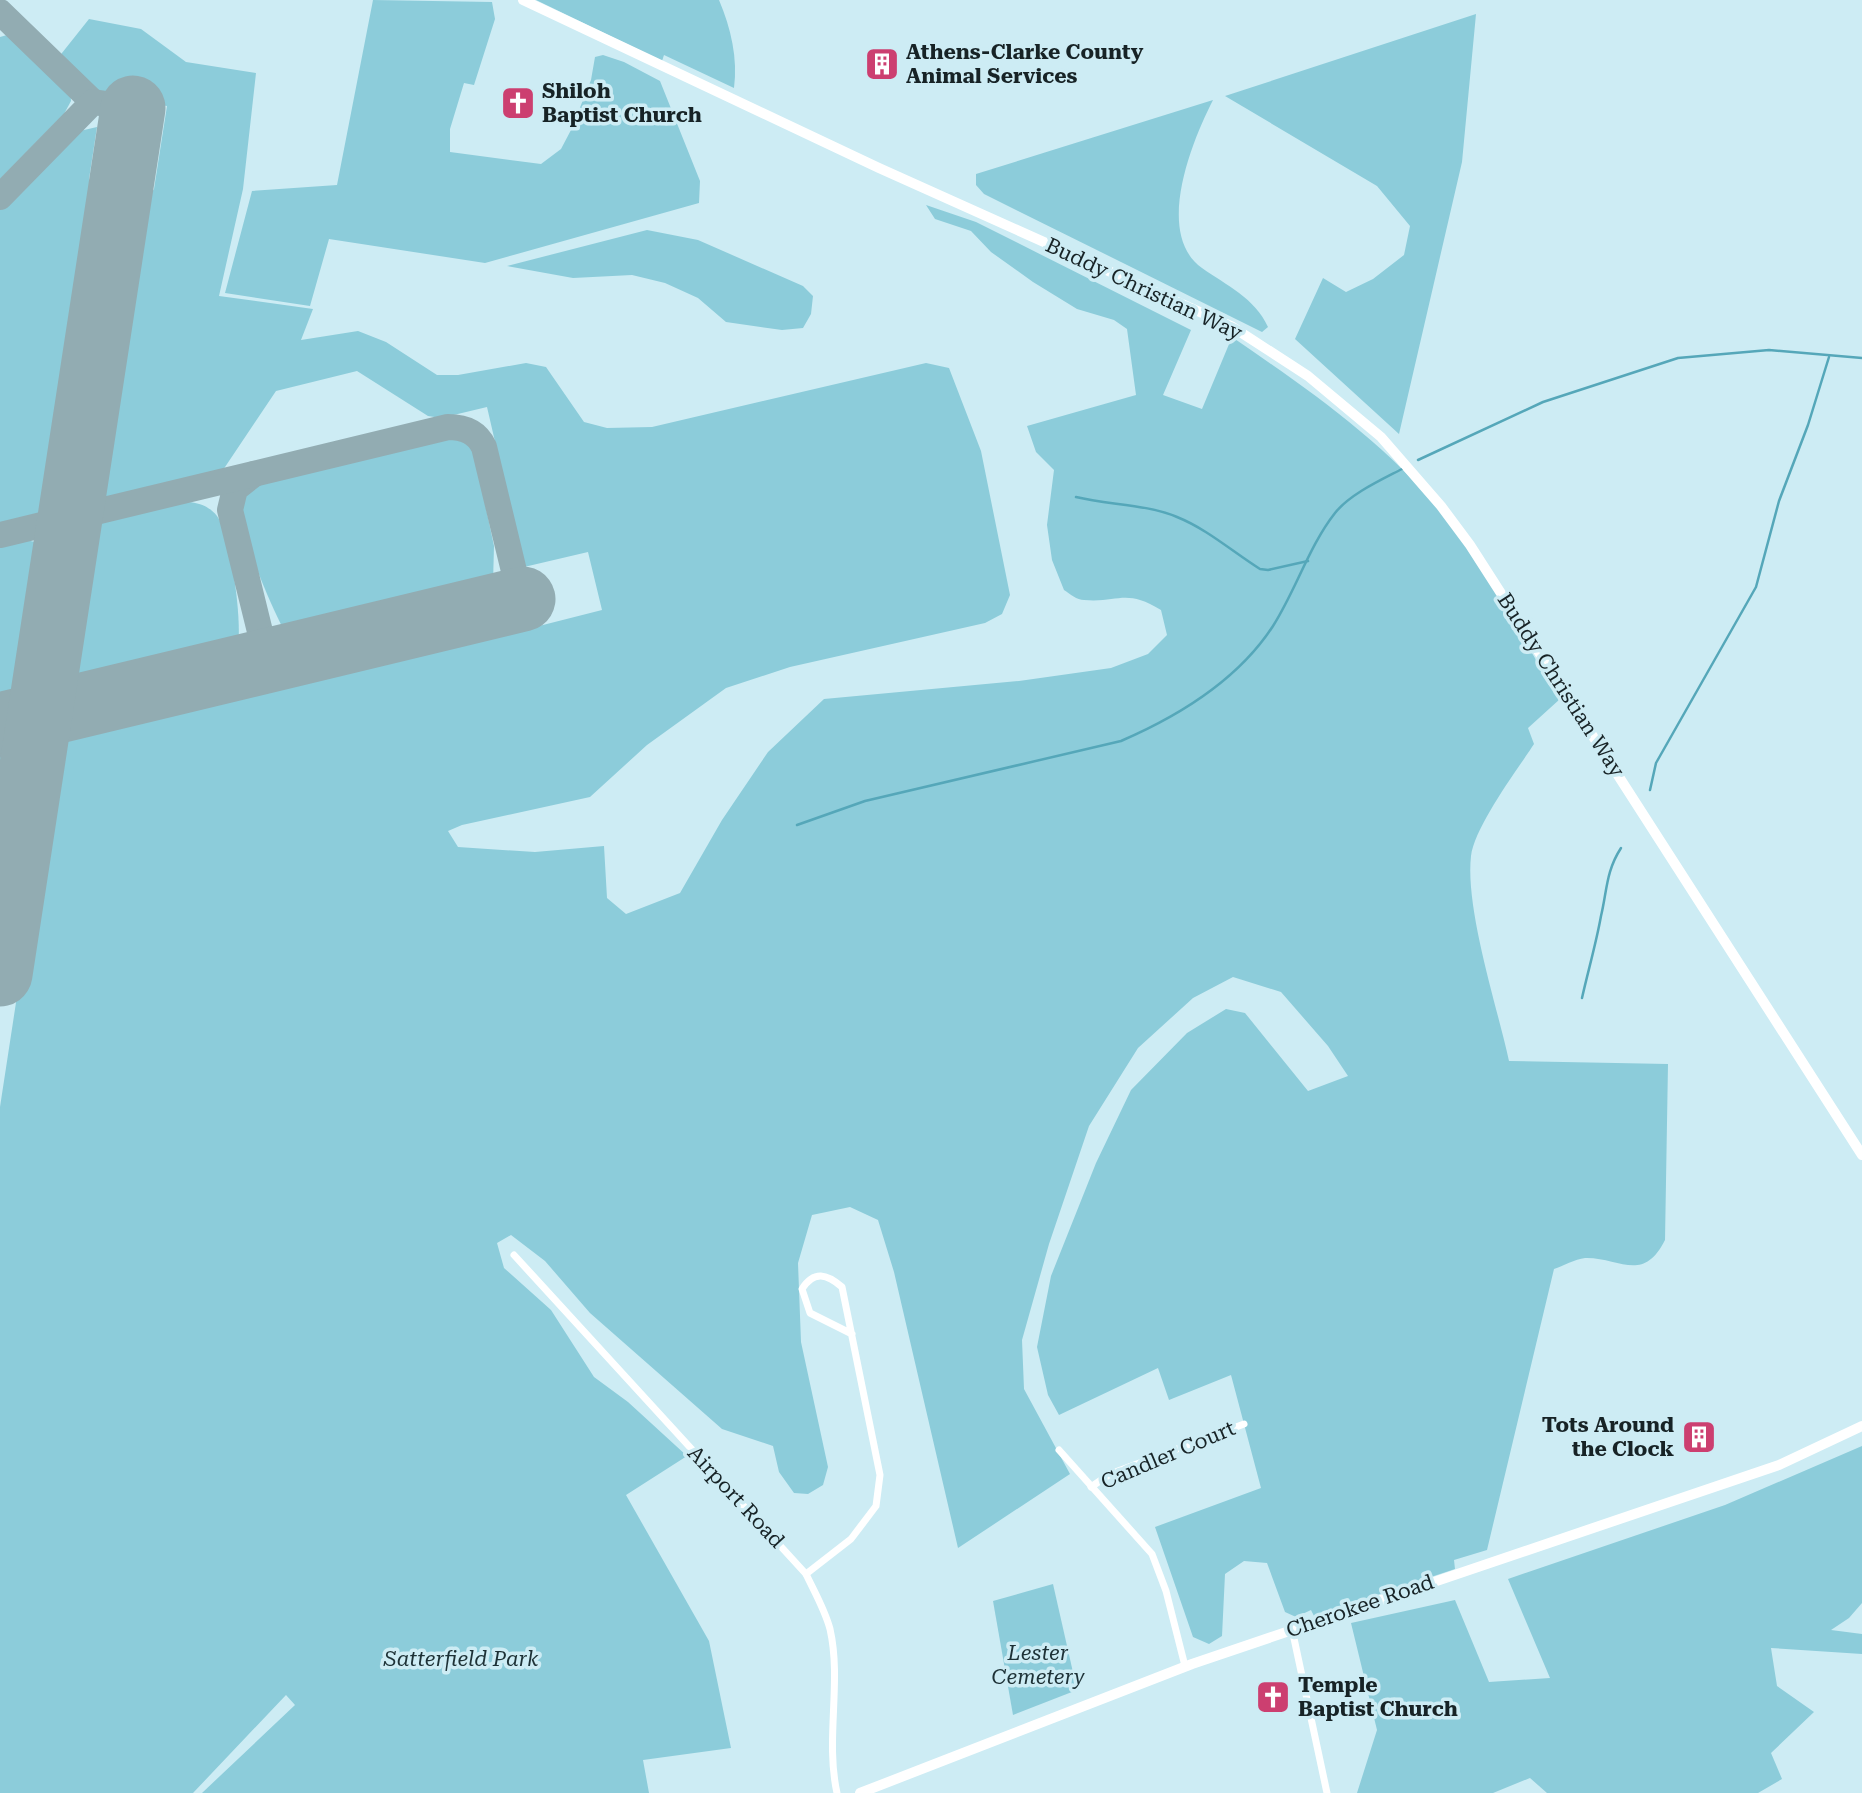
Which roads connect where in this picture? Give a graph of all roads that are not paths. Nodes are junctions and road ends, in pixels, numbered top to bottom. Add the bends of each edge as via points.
1 (523, 0) edge
2 (1862, 1155) edge
3 (514, 1255) dead end
4 (852, 1335) junction
5 (1244, 1424) dead end
6 (1862, 1426) edge
7 (1059, 1450) dead end
8 (1091, 1487) junction
9 (806, 1574) junction
10 (1292, 1629) junction
11 (1185, 1666) junction
12 (837, 1793) edge
13 (860, 1793) edge
14 (1327, 1793) edge

1 - 2 street, Buddy Christian Way via 879,168 1231,326 1344,404 1411,470 1470,545
3 - 9 street, Airport Road
4 - 4 street via 842,1287 820,1274 808,1279 802,1289 810,1313
4 - 9 street via 880,1475 876,1506 851,1539
5 - 8 street, Candler Court via 1110,1474
6 - 10 street, Cherokee Road via 1770,1469
7 - 8 street
8 - 11 street via 1152,1554
9 - 12 street, Airport Road via 829,1627 833,1652
10 - 11 street, Cherokee Road
10 - 14 street
11 - 13 street, Cherokee Road

